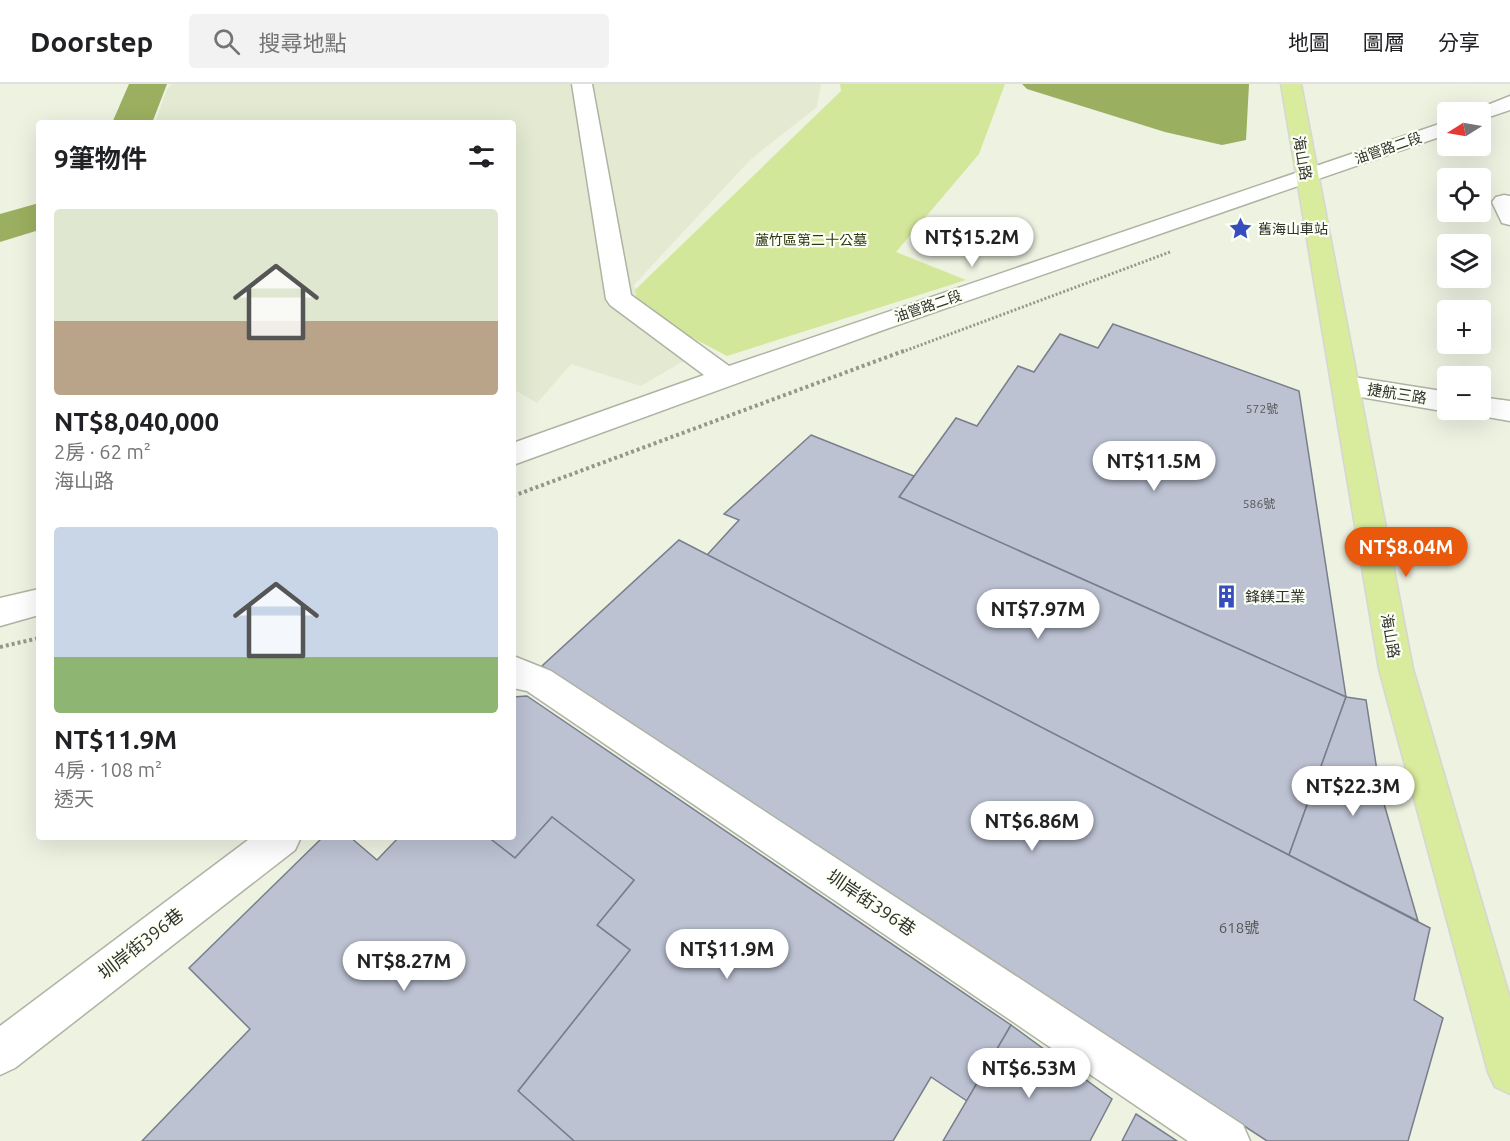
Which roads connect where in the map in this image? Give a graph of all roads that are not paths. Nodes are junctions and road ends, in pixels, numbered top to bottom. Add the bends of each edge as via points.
1 (582, 84) edge
2 (1290, 84) edge
3 (1510, 102) edge
4 (1491, 110) edge
5 (1437, 131) edge
6 (1306, 177) junction
7 (1510, 203) edge
8 (1510, 218) edge
9 (727, 378) junction
10 (1347, 386) junction
11 (1437, 400) edge
12 (1491, 408) edge
13 (1510, 411) edge
14 (516, 453) edge
15 (36, 603) edge
16 (0, 612) edge
17 (516, 673) edge
18 (278, 840) edge
19 (0, 1053) edge
20 (1510, 1072) edge
21 (1227, 1141) edge

1 - 9 street via 619,299
2 - 6 main road, 海山路
3 - 4 street
5 - 6 street, 油管路二段
6 - 9 street, 油管路二段
6 - 10 main road, 海山路
7 - 8 street via 1504,202
9 - 14 street, 油管路二段
10 - 11 street, 捷航三路
10 - 20 main road, 海山路 via 1396,669
12 - 13 street
15 - 16 street
17 - 21 street, 圳岸街396巷 via 539,681
18 - 19 street, 圳岸街396巷

